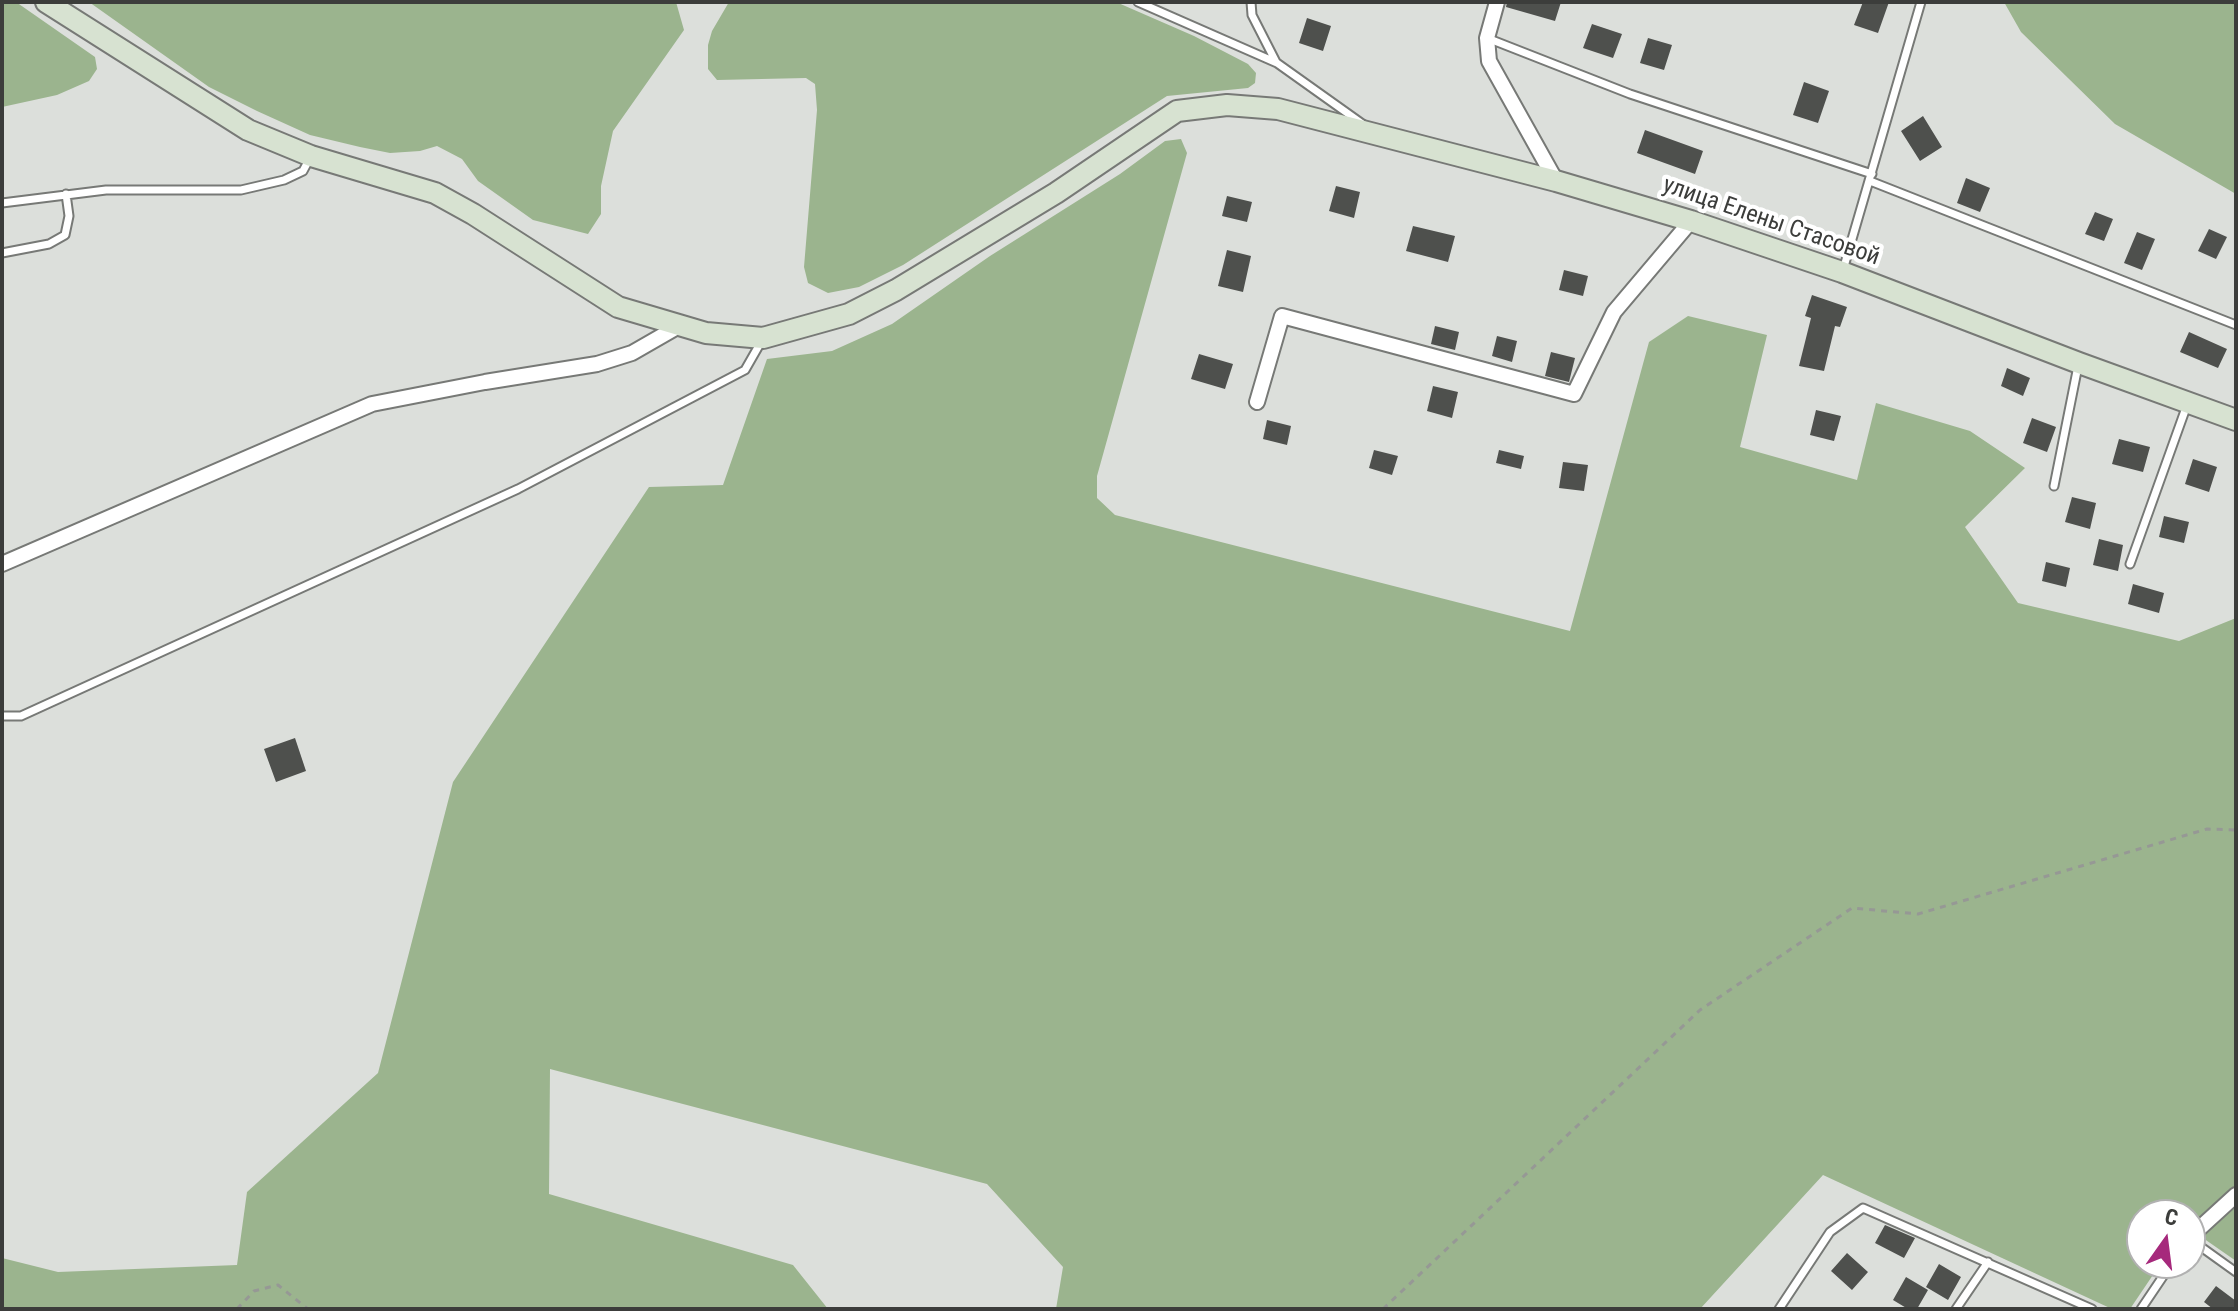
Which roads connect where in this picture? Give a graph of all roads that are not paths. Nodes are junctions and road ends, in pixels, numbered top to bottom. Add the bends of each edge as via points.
1 (46, 2) edge
2 (1138, 2) edge
3 (1251, 2) edge
4 (1497, 2) edge
5 (1921, 2) edge
6 (1487, 38) junction
7 (1277, 63) junction
8 (1375, 133) junction
9 (311, 156) junction
10 (1871, 178) junction
11 (1556, 181) junction
12 (66, 194) junction
13 (2, 203) edge
14 (1691, 221) junction
15 (2, 253) edge
16 (1842, 272) junction
17 (2236, 325) edge
18 (679, 326) junction
19 (763, 338) junction
20 (2079, 363) junction
21 (1257, 402) dead end
22 (2188, 403) junction
23 (2236, 420) edge
24 (2054, 486) dead end
25 (2, 564) edge
26 (2130, 564) dead end
27 (2, 716) edge
28 (2236, 1195) edge
29 (2206, 1223) edge
30 (2206, 1250) edge
31 (1988, 1262) junction
32 (2236, 1272) edge
33 (2161, 1279) edge
34 (1779, 1309) edge
35 (1956, 1309) edge
36 (2092, 1309) edge
37 (2141, 1309) edge

1 - 9 main road, улица Елены Стасовой via 248,130
2 - 7 lane
3 - 7 lane via 1252,15
4 - 6 street
5 - 10 lane
6 - 10 lane
6 - 11 street via 1489,61
7 - 8 lane
8 - 11 main road, улица Елены Стасовой
8 - 19 main road, улица Елены Стасовой via 1278,109 1227,105 1177,111 1056,193 896,290 849,314
9 - 12 lane via 303,171 241,190
9 - 18 main road, улица Елены Стасовой via 435,193 618,307
10 - 16 lane
10 - 17 lane
11 - 14 main road, улица Елены Стасовой
12 - 13 lane
12 - 15 lane via 65,235 49,244
14 - 16 main road, улица Елены Стасовой
14 - 21 street via 1614,312 1574,394 1282,316
16 - 20 main road, улица Елены Стасовой
18 - 19 main road, улица Елены Стасовой
18 - 25 street via 632,353 597,364 372,404
19 - 27 lane via 745,370 518,489 21,716
20 - 22 main road, улица Елены Стасовой
20 - 24 lane
22 - 23 main road, улица Елены Стасовой
22 - 26 lane
28 - 29 street
30 - 32 lane
31 - 34 lane via 1863,1208 1830,1232
31 - 35 lane
31 - 36 lane
33 - 37 lane

